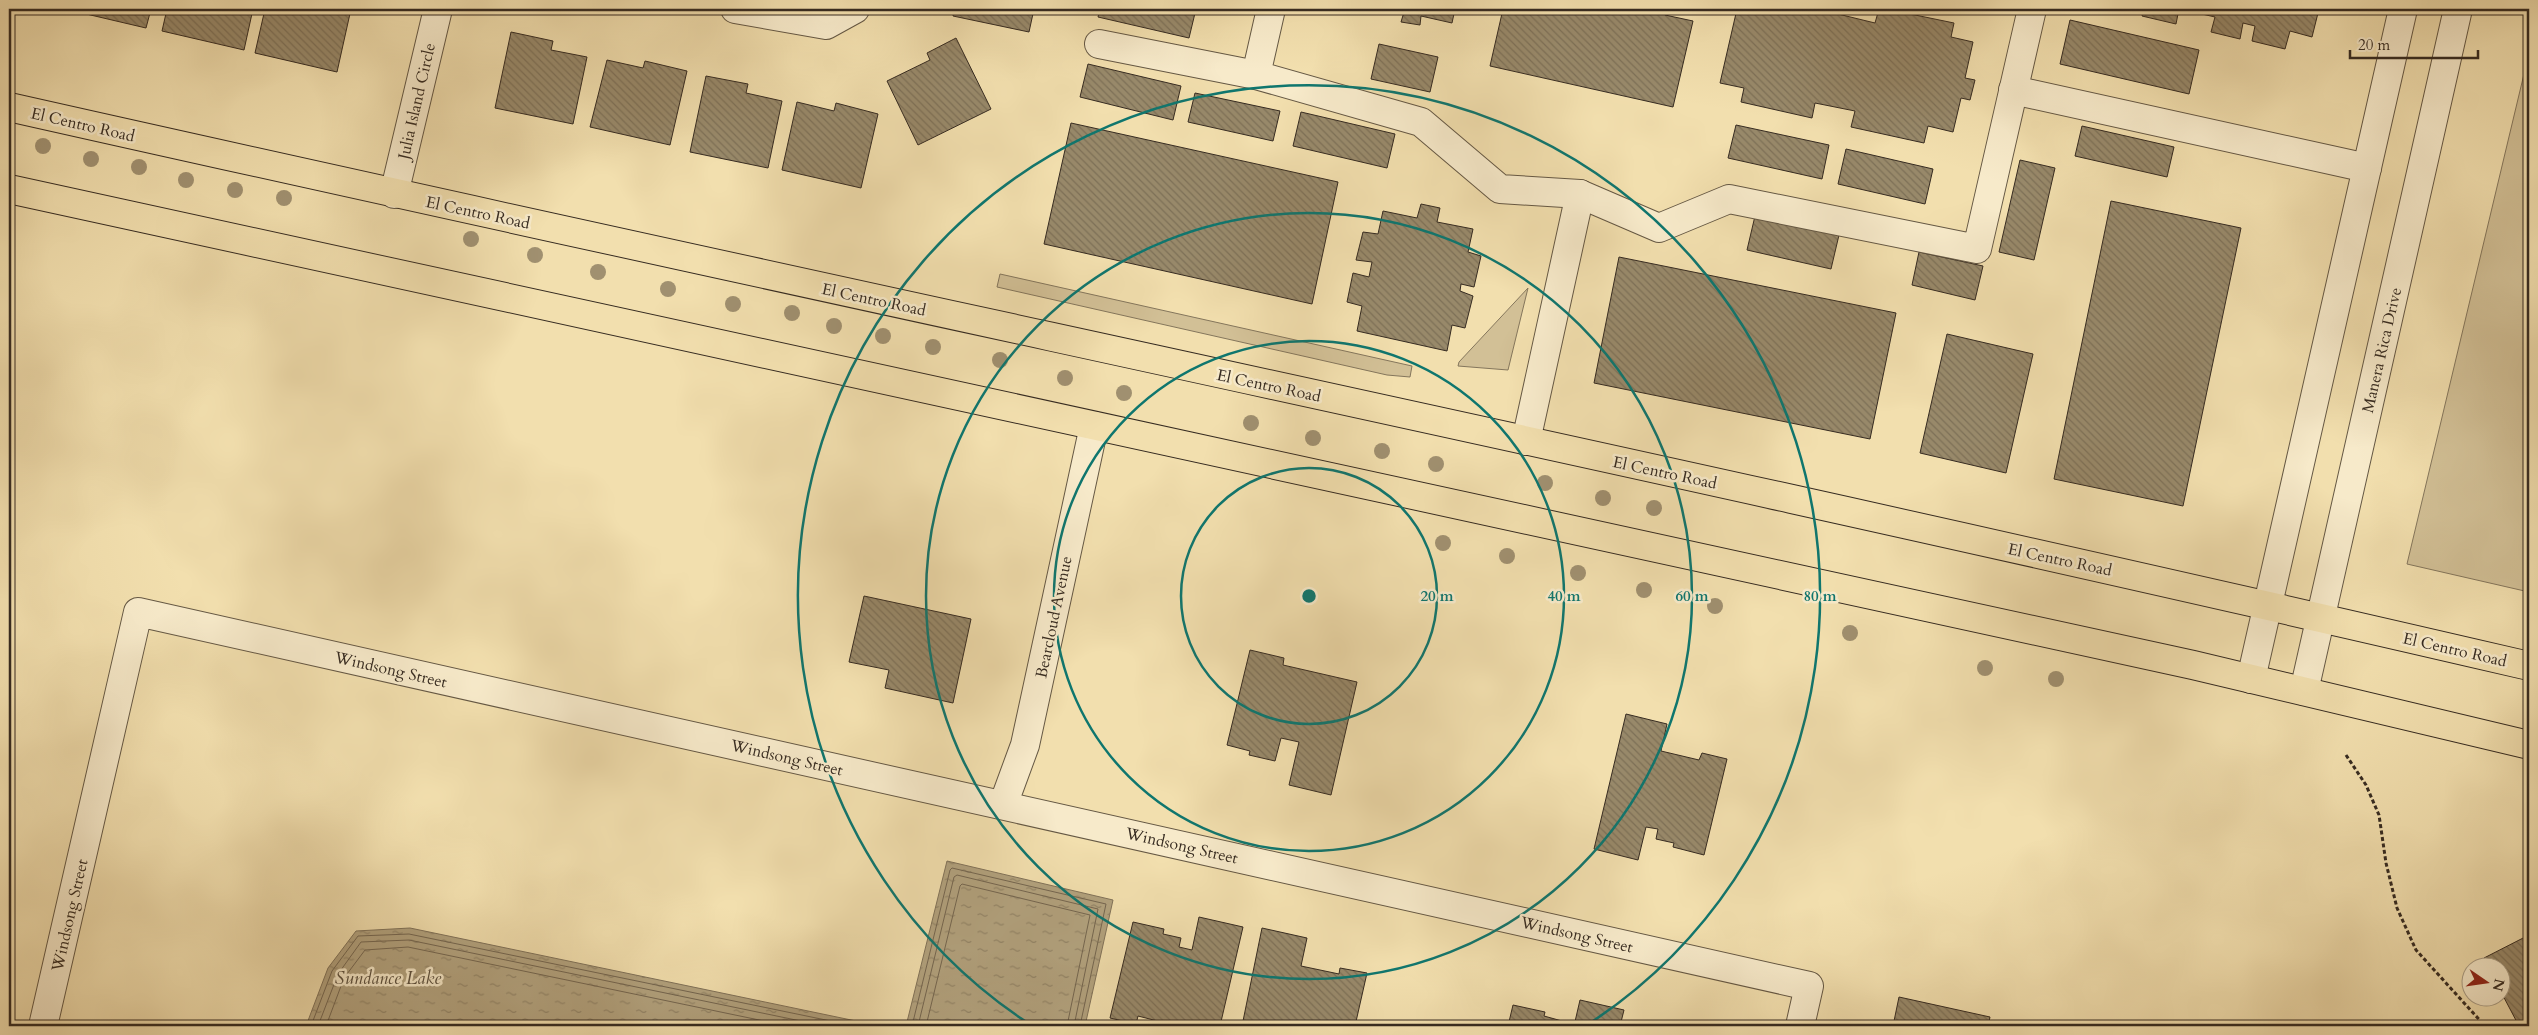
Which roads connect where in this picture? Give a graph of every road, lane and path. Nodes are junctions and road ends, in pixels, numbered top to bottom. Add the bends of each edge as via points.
1 (438, 9) edge
2 (735, 9) edge
3 (855, 9) edge
4 (1271, 9) edge
5 (2032, 9) edge
6 (2404, 9) edge
7 (2458, 9) edge
8 (1099, 44) dead end
9 (1256, 75) junction
10 (2014, 90) junction
11 (9, 107) edge
12 (2367, 168) junction
13 (9, 189) edge
14 (394, 194) junction
15 (1580, 194) junction
16 (1094, 426) junction
17 (1526, 442) junction
18 (2268, 605) junction
19 (2321, 618) junction
20 (2529, 666) edge
21 (2251, 679) junction
22 (2304, 691) junction
23 (2529, 745) edge
24 (2346, 756) dead end
25 (1003, 805) junction
26 (43, 1026) edge
27 (1800, 1026) edge
28 (2484, 1026) edge

1 - 14 street, Julia Island Circle
2 - 3 street via 826,25
4 - 9 street
5 - 10 street
6 - 12 street
7 - 19 street, Manera Rica Drive
8 - 9 street
9 - 15 street via 1421,122 1500,189
10 - 12 street
10 - 15 street via 1977,249 1729,199 1659,228
11 - 14 main road, El Centro Road
12 - 18 street
13 - 16 main road
14 - 17 main road, El Centro Road
15 - 17 street
16 - 21 main road
16 - 25 street, Bearcloud Avenue via 1025,745
17 - 18 main road, El Centro Road
18 - 19 main road, El Centro Road
18 - 21 street
19 - 20 main road, El Centro Road
19 - 22 street, Manera Rica Drive
21 - 22 main road
22 - 23 main road
24 - 28 path via 2366,785 2379,815 2397,908 2416,950
25 - 26 street, Windsong Street via 138,612
25 - 27 street, Windsong Street via 1810,986

